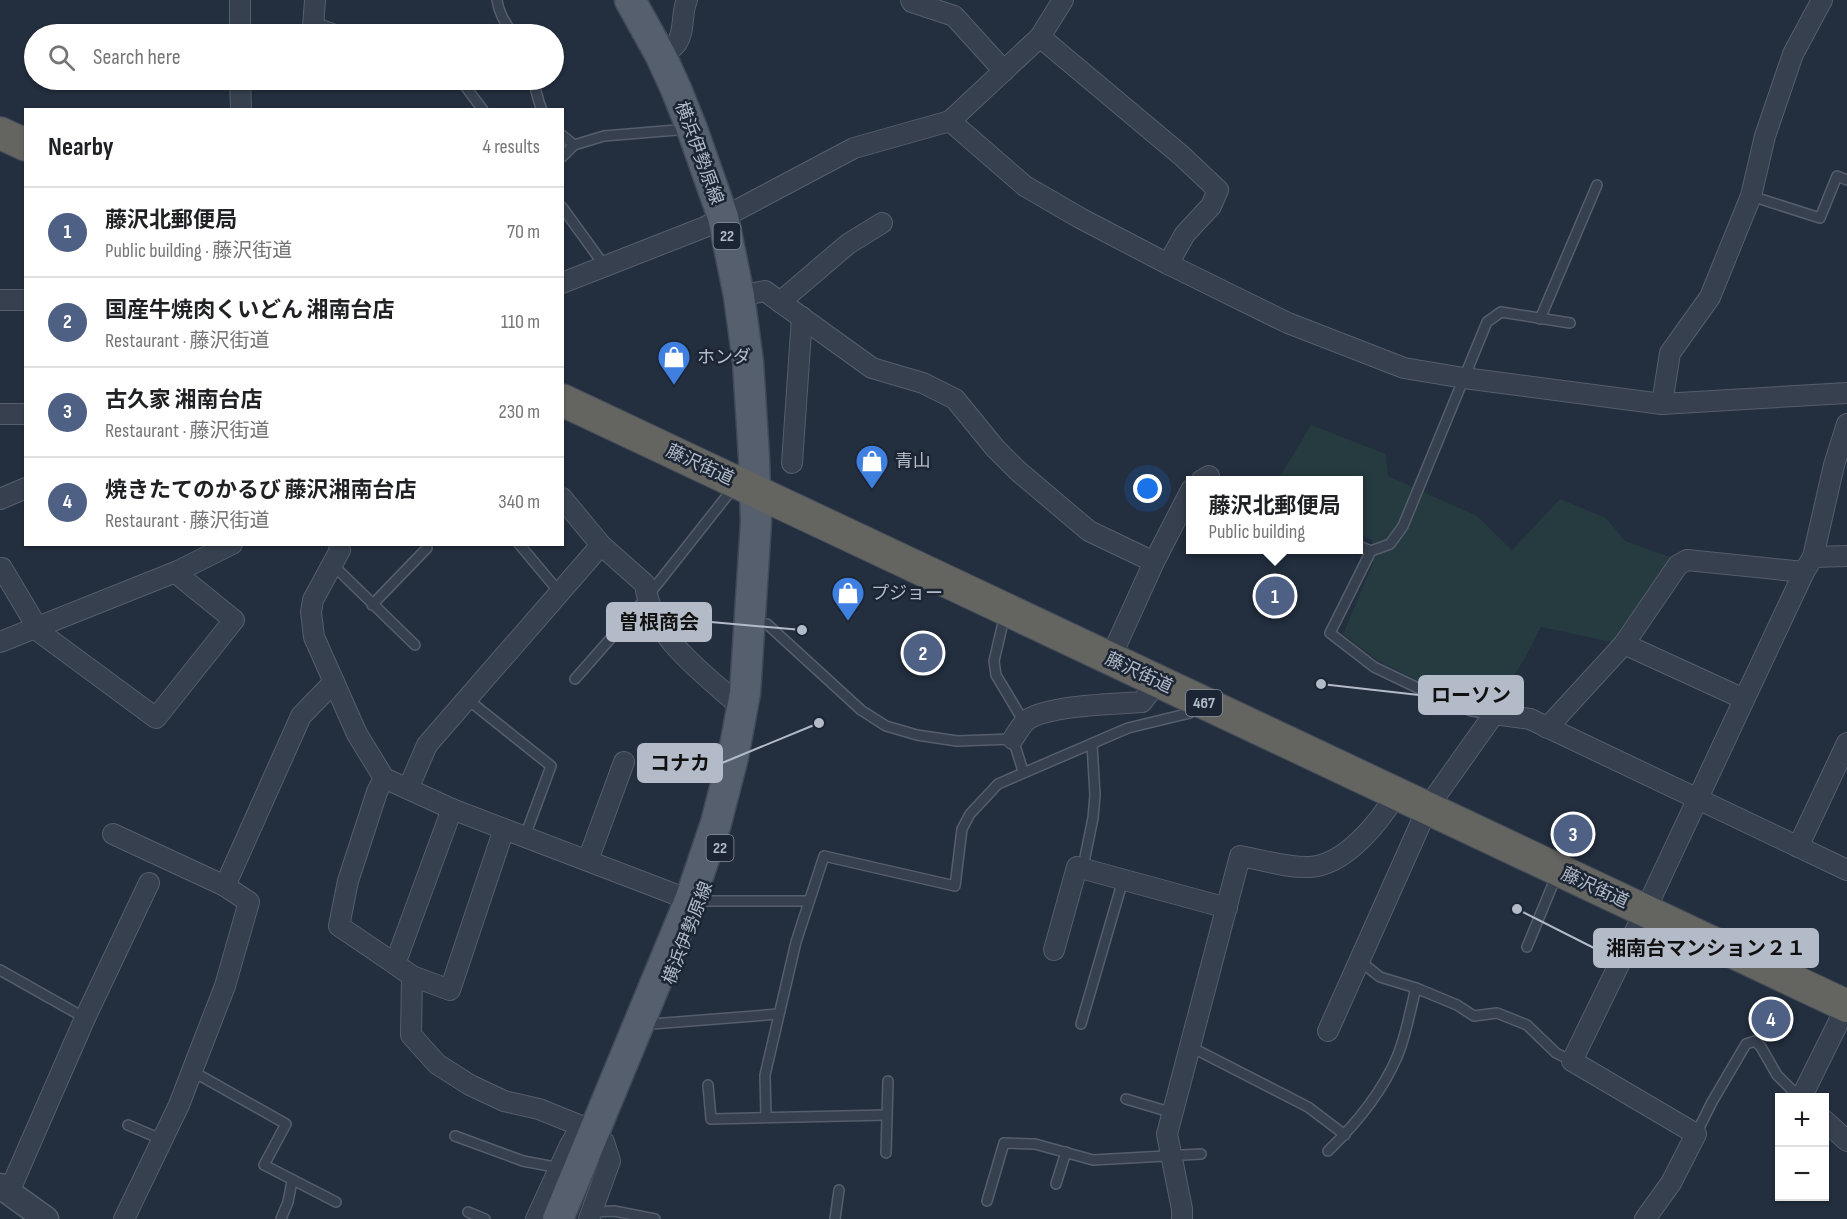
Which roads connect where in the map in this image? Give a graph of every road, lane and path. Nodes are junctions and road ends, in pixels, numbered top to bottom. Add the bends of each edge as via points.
1 (240, 0) edge
2 (315, 0) edge
3 (497, 0) edge
4 (630, 0) edge
5 (687, 0) edge
6 (911, 0) edge
7 (1063, 0) edge
8 (1822, 0) edge
9 (240, 24) edge
10 (313, 24) edge
11 (505, 24) edge
12 (1040, 37) junction
13 (661, 56) junction
14 (1004, 71) junction
15 (240, 90) edge
16 (468, 90) edge
17 (536, 90) edge
18 (241, 108) edge
19 (482, 108) edge
20 (541, 108) edge
21 (950, 121) junction
22 (692, 129) junction
23 (0, 133) edge
24 (564, 137) edge
25 (24, 144) edge
26 (574, 145) junction
27 (564, 155) edge
28 (1847, 180) edge
29 (1596, 185) dead end
30 (1751, 196) junction
31 (564, 210) edge
32 (723, 218) junction
33 (882, 223) dead end
34 (1168, 264) junction
35 (604, 265) junction
36 (564, 282) edge
37 (740, 296) junction
38 (0, 300) edge
39 (24, 300) edge
40 (780, 302) junction
41 (802, 317) junction
42 (1540, 319) junction
43 (1570, 323) dead end
44 (1464, 378) junction
45 (1847, 393) edge
46 (564, 401) edge
47 (1662, 404) junction
48 (0, 414) edge
49 (24, 414) edge
50 (1847, 424) edge
51 (792, 463) dead end
52 (754, 482) junction
53 (24, 489) edge
54 (0, 499) edge
55 (564, 500) edge
56 (1186, 500) edge
57 (601, 545) junction
58 (228, 546) edge
59 (339, 546) edge
60 (521, 546) edge
61 (427, 548) dead end
62 (1363, 548) edge
63 (1371, 551) junction
64 (1847, 556) edge
65 (1154, 562) junction
66 (1808, 564) junction
67 (333, 565) junction
68 (2, 568) dead end
69 (178, 571) junction
70 (560, 593) junction
71 (647, 597) junction
72 (372, 605) junction
73 (1006, 609) junction
74 (767, 624) junction
75 (35, 627) junction
76 (0, 642) edge
77 (1624, 644) junction
78 (415, 645) dead end
79 (1110, 659) junction
80 (575, 679) dead end
81 (1158, 681) junction
82 (334, 682) junction
83 (467, 699) junction
84 (1744, 699) junction
85 (1199, 701) junction
86 (742, 708) junction
87 (1494, 714) junction
88 (1024, 722) junction
89 (1547, 728) junction
90 (1013, 739) junction
91 (1847, 743) edge
92 (1092, 744) junction
93 (624, 762) dead end
94 (1023, 771) junction
95 (384, 778) junction
96 (408, 789) junction
97 (1396, 794) junction
98 (1697, 799) junction
99 (1428, 807) junction
100 (452, 809) junction
101 (504, 829) junction
102 (113, 834) dead end
103 (525, 836) junction
104 (1798, 847) junction
105 (588, 860) junction
106 (1083, 867) junction
107 (1847, 870) edge
108 (1559, 871) junction
109 (1123, 880) junction
110 (149, 883) dead end
111 (225, 886) junction
112 (696, 900) junction
113 (809, 901) junction
114 (1227, 908) junction
115 (1645, 911) junction
116 (1527, 946) dead end
117 (1054, 950) dead end
118 (1360, 961) junction
119 (395, 964) junction
120 (0, 970) edge
121 (412, 976) junction
122 (1416, 988) junction
123 (1847, 1006) edge
124 (779, 1014) junction
125 (86, 1018) junction
126 (652, 1024) junction
127 (1081, 1024) dead end
128 (1328, 1031) dead end
129 (1191, 1047) junction
130 (1572, 1061) junction
131 (192, 1071) junction
132 (888, 1081) dead end
133 (708, 1085) dead end
134 (1796, 1093) edge
135 (1804, 1093) edge
136 (1126, 1099) dead end
137 (1173, 1113) junction
138 (887, 1115) junction
139 (766, 1117) junction
140 (128, 1125) dead end
141 (1829, 1125) edge
142 (594, 1131) junction
143 (1696, 1134) junction
144 (1345, 1135) junction
145 (455, 1136) dead end
146 (163, 1140) junction
147 (1847, 1141) edge
148 (1328, 1151) dead end
149 (1066, 1152) junction
150 (886, 1153) dead end
151 (1172, 1155) junction
152 (1201, 1155) dead end
153 (560, 1168) junction
154 (292, 1180) junction
155 (1056, 1184) dead end
156 (4, 1189) edge
157 (839, 1190) dead end
158 (987, 1201) dead end
159 (336, 1202) dead end
160 (468, 1212) dead end
161 (584, 1217) edge
162 (46, 1219) edge
163 (124, 1219) edge
164 (281, 1219) edge
165 (485, 1219) edge
166 (536, 1219) edge
167 (558, 1219) edge
168 (655, 1219) edge
169 (835, 1219) edge
170 (1182, 1219) edge
171 (1645, 1219) edge

1 - 9 street
2 - 10 street
3 - 11 lane
4 - 13 main road, 横浜伊勢原線 / 22
5 - 13 street via 680,36
6 - 14 street via 954,16
7 - 12 street
8 - 30 street via 1793,54 1764,136
12 - 14 street
12 - 34 street via 1218,190 1211,206 1185,234
13 - 22 main road, 横浜伊勢原線 / 22
14 - 21 street
15 - 18 street
16 - 19 lane
17 - 20 lane
21 - 32 street via 854,148
21 - 34 street via 1025,186
22 - 26 lane via 604,136
22 - 32 main road, 横浜伊勢原線 / 22
23 - 25 highway
24 - 26 lane
26 - 27 lane
28 - 30 lane via 1837,176 1820,218
29 - 42 lane
30 - 47 street via 1710,297 1670,353
31 - 35 lane
32 - 35 street
32 - 37 main road, 横浜伊勢原線 / 22
33 - 40 street via 848,244
34 - 44 street via 1288,323 1378,359 1404,368
35 - 36 street
37 - 40 street via 765,291
37 - 52 main road, 横浜伊勢原線 / 22 via 748,362
38 - 39 street
40 - 41 street
41 - 51 street
41 - 65 street via 873,368 923,383 955,399 1018,471 1089,531
42 - 43 lane
42 - 44 lane via 1501,312 1487,322
44 - 47 street
44 - 63 lane via 1403,526 1390,544
45 - 47 street
46 - 52 highway, 藤沢街道 / 467
48 - 49 street
50 - 66 street
52 - 71 lane via 690,540
52 - 73 highway, 藤沢街道 / 467
52 - 74 main road, 横浜伊勢原線 / 22 via 771,529
52 - 86 main road, 横浜伊勢原線 / 22 via 755,537
53 - 54 street
55 - 57 street
56 - 65 street
57 - 70 street
57 - 71 street via 645,584
58 - 69 street
59 - 67 street
60 - 70 lane
61 - 72 lane
62 - 63 lane
63 - 87 lane via 1330,633 1374,667 1445,701
64 - 66 street
65 - 79 street
66 - 77 street via 1687,560 1678,565
66 - 84 street
67 - 72 lane
67 - 82 street via 310,612 314,637
68 - 75 street
69 - 75 street
69 - 75 street via 234,620 156,718
70 - 83 street
71 - 80 lane
71 - 86 street via 653,616 672,644
72 - 78 lane
73 - 79 highway, 藤沢街道 / 467
73 - 88 lane via 994,661 996,675
74 - 90 lane via 861,710 886,726 957,741
74 - 112 main road, 横浜伊勢原線 / 22 via 744,762 727,828
75 - 76 street
77 - 84 street
77 - 89 street
79 - 81 highway, 藤沢街道 / 467
81 - 85 highway, 藤沢街道 / 467
81 - 88 street via 1143,702 1078,707 1036,715
82 - 95 street via 357,734
82 - 111 street via 301,716
83 - 96 street via 428,745
83 - 103 lane via 551,766
84 - 98 street
85 - 92 lane via 1190,713 1128,728
85 - 97 highway, 藤沢街道 / 467
86 - 112 main road, 横浜伊勢原線 / 22
87 - 89 street via 1530,719
87 - 99 street
88 - 90 street
89 - 98 street
90 - 94 lane
91 - 104 street
92 - 94 lane
92 - 106 lane via 1095,795
93 - 105 street
94 - 113 lane via 998,784 970,814 962,829 955,886 824,856
95 - 96 street
95 - 119 street via 348,881 339,926
96 - 100 street
97 - 99 highway, 藤沢街道 / 467
97 - 114 street via 1385,814 1334,861 1312,867 1286,866 1240,856
98 - 104 street
98 - 115 street
99 - 108 highway, 藤沢街道 / 467
99 - 118 street
100 - 101 street
100 - 119 street
101 - 103 street
101 - 121 street via 450,990
102 - 111 street
103 - 105 street
104 - 107 street
105 - 112 street
106 - 109 street
106 - 117 street via 1077,867
108 - 115 highway, 藤沢街道 / 467
108 - 116 lane
109 - 114 street
109 - 127 lane
110 - 125 street
111 - 131 street via 249,902 225,986
112 - 113 lane
112 - 126 main road, 横浜伊勢原線 / 22
112 - 142 main road, 横浜伊勢原線 / 22
113 - 124 lane
114 - 129 street
115 - 123 highway, 藤沢街道 / 467
115 - 130 street
118 - 122 lane via 1380,978
118 - 128 street
119 - 121 street
120 - 125 lane
121 - 142 street via 411,1035 437,1064 470,1086 504,1101 539,1109
122 - 130 lane via 1474,1016 1497,1013 1527,1025 1556,1053
122 - 144 lane via 1398,1054 1384,1084
123 - 135 street
124 - 126 lane
124 - 139 lane via 765,1075
125 - 156 street
126 - 142 main road, 横浜伊勢原線 / 22
129 - 137 street
129 - 144 lane via 1308,1107
130 - 143 street
131 - 146 street
131 - 154 lane via 286,1124 264,1165
132 - 138 lane
133 - 139 lane via 711,1119
134 - 143 lane via 1777,1075 1755,1041 1746,1044
136 - 137 lane
137 - 151 street via 1167,1134
138 - 139 lane
138 - 150 lane
140 - 146 lane
141 - 147 street
142 - 153 street
142 - 161 main road, 横浜伊勢原線 / 22
142 - 167 main road, 横浜伊勢原線 / 22
143 - 171 street via 1671,1183
144 - 148 lane
145 - 153 lane via 522,1161
146 - 163 street
149 - 151 lane via 1093,1160
149 - 155 lane
149 - 158 lane via 1035,1144 1004,1143
151 - 152 lane
151 - 170 street
153 - 166 street
154 - 159 lane
154 - 164 lane
156 - 162 street
157 - 169 lane
160 - 165 lane
161 - 168 lane via 615,1211

